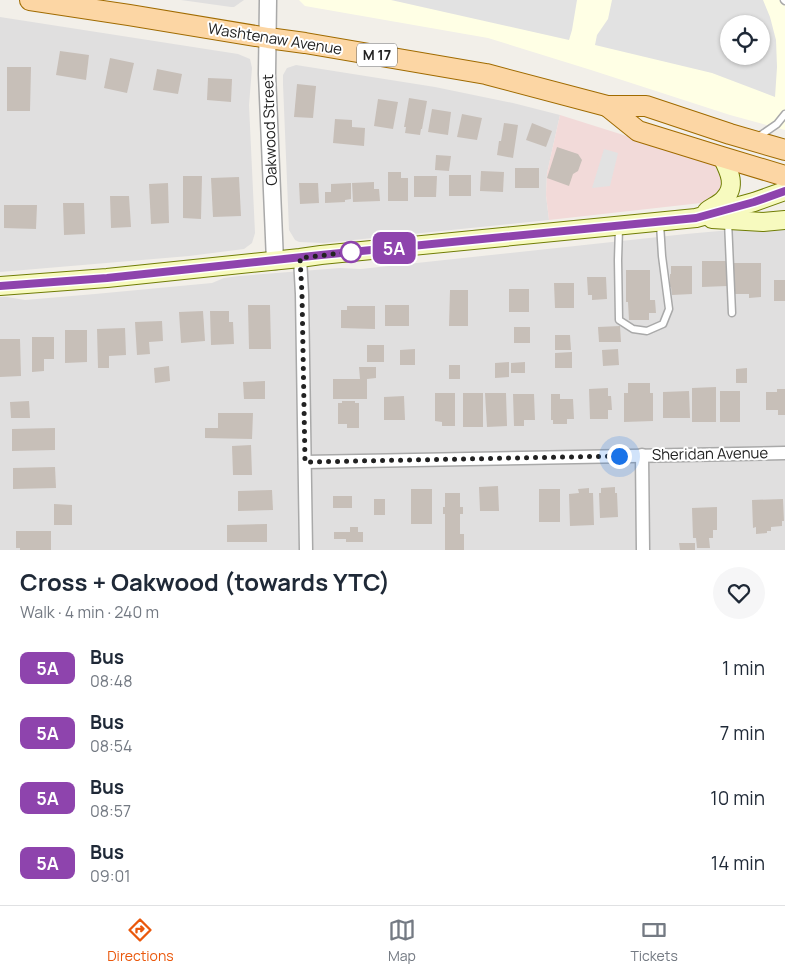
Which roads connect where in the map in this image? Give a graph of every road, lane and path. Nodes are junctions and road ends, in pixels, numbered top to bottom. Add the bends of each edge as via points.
1 (30, 0) edge
2 (268, 0) edge
3 (268, 38) junction
4 (607, 106) junction
5 (785, 114) edge
6 (752, 140) junction
7 (785, 150) edge
8 (722, 157) junction
9 (785, 176) edge
10 (785, 191) edge
11 (696, 218) junction
12 (728, 220) junction
13 (785, 220) edge
14 (660, 222) junction
15 (619, 226) junction
16 (300, 258) junction
17 (275, 261) junction
18 (0, 286) edge
19 (732, 313) dead end
20 (785, 453) edge
21 (642, 456) junction
22 (305, 462) junction
23 (306, 550) edge
24 (643, 550) edge

1 - 3 main road, Washtenaw Avenue / M 17
2 - 3 street, Oakwood Street
3 - 4 main road, Washtenaw Avenue / M 17 via 486,74
3 - 17 street, Oakwood Street
4 - 6 main road, Washtenaw Avenue / M 17 via 646,106
4 - 8 main road, Washtenaw Avenue / M 17 via 638,130
5 - 6 lane via 777,124
6 - 7 main road, Washtenaw Avenue / M 17
8 - 9 main road, Washtenaw Avenue / M 17
8 - 11 main road via 730,172 731,187 725,199
10 - 11 main road
11 - 12 main road
11 - 14 main road
12 - 13 main road
12 - 19 lane
14 - 15 main road
14 - 15 lane via 669,309 663,324 647,331 633,329 619,320
15 - 16 main road
16 - 17 main road
16 - 22 street
17 - 18 main road
20 - 21 street, Sheridan Avenue
21 - 22 street, Sheridan Avenue
21 - 24 street
22 - 23 street

